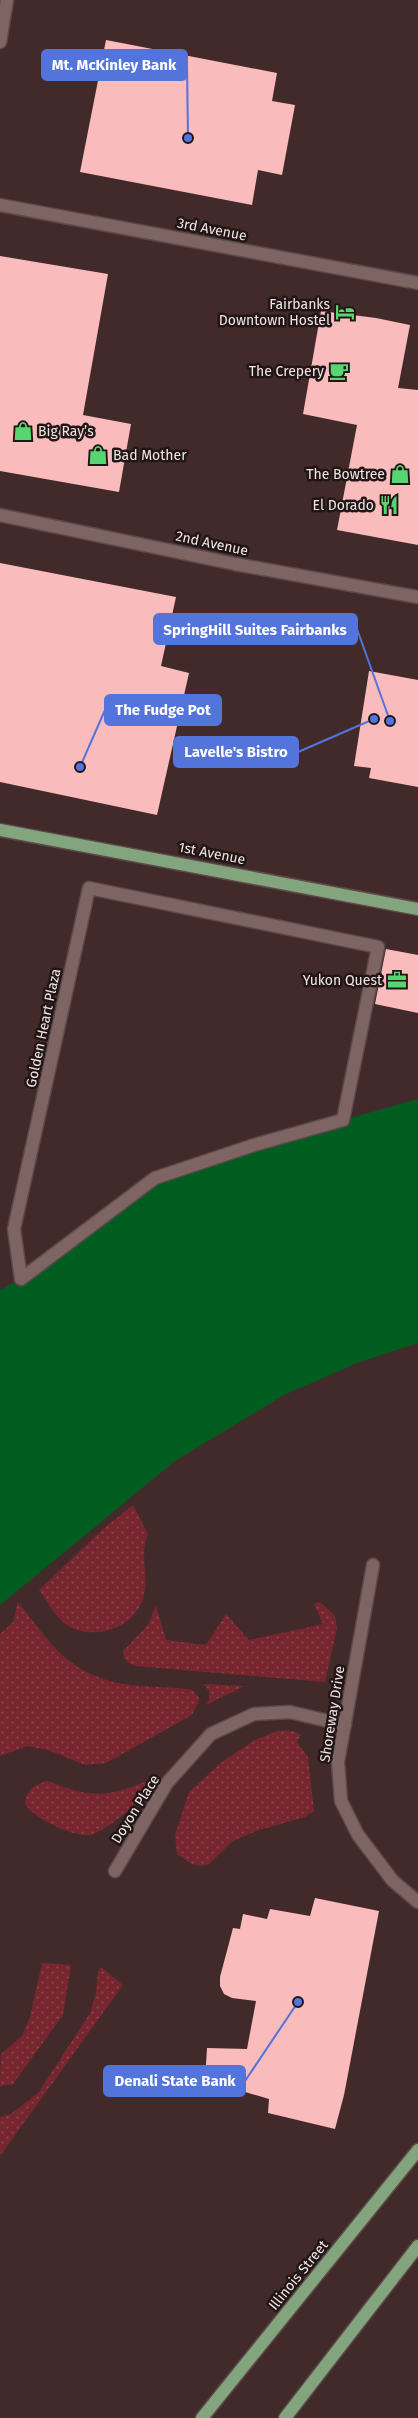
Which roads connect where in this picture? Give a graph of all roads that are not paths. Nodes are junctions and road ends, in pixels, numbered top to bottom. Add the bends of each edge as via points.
1 (7, 0) edge
2 (0, 42) edge
3 (0, 205) edge
4 (418, 283) edge
5 (0, 515) edge
6 (418, 597) edge
7 (0, 830) edge
8 (418, 909) edge
9 (343, 1120) joint
10 (373, 1565) dead end
11 (345, 1725) junction
12 (115, 1871) dead end
13 (418, 1902) edge
14 (418, 2150) edge
15 (418, 2246) edge
16 (202, 2418) edge
17 (285, 2418) edge

1 - 2 street
3 - 4 street, 3rd Avenue
5 - 6 street, 2nd Avenue via 235,564
7 - 8 main road, 1st Avenue
9 - 9 street, Golden Heart Plaza via 155,1178 21,1279 14,1230 88,888 378,947
10 - 11 street, Shoreway Drive
11 - 12 street, Doyon Place via 290,1712 254,1714 211,1734 167,1783
11 - 13 street, Shoreway Drive via 338,1762 341,1802 358,1835 393,1881
14 - 16 main road, Illinois Street
15 - 17 main road

